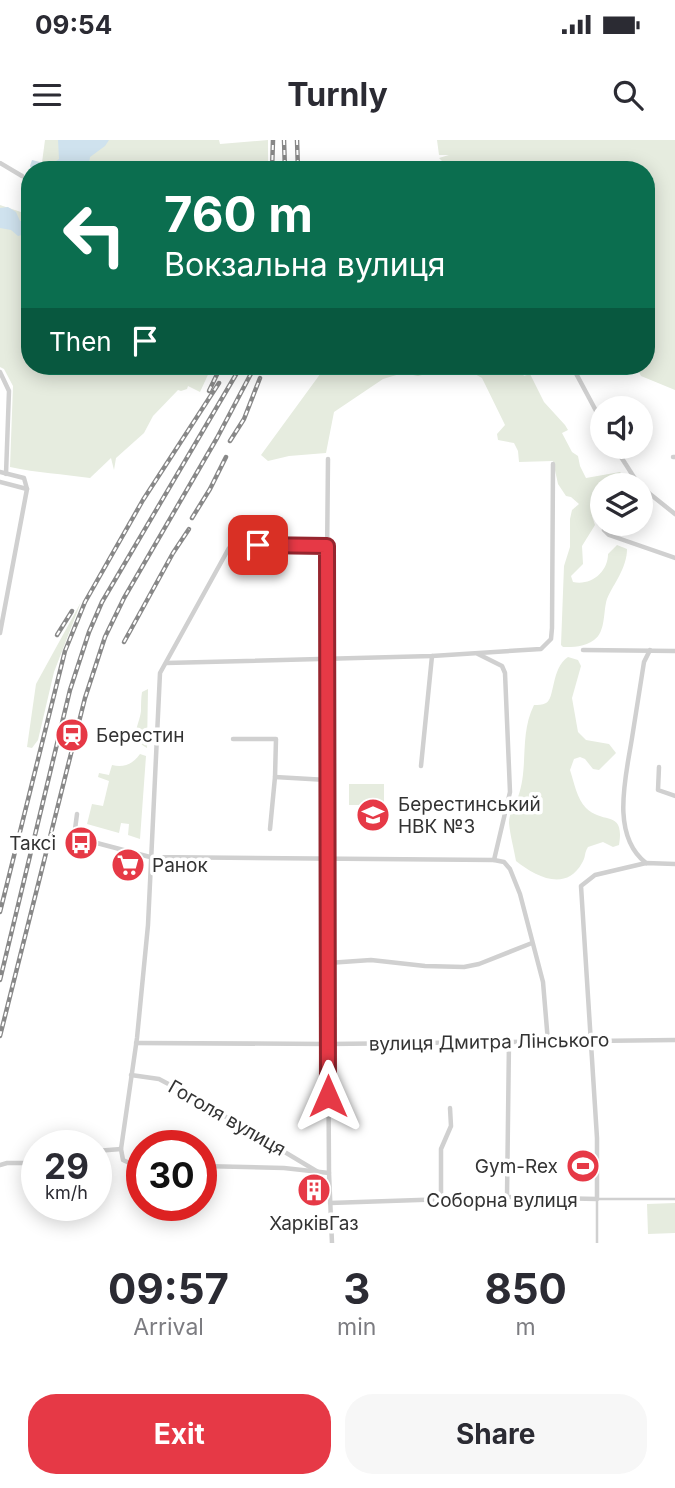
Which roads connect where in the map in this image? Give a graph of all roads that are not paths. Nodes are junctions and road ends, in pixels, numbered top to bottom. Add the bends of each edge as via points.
1 (0, 163) edge
2 (21, 175) edge
3 (0, 372) edge
4 (577, 375) edge
5 (0, 388) edge
6 (9, 391) junction
7 (590, 400) edge
8 (328, 459) dead end
9 (553, 464) dead end
10 (3, 473) edge
11 (0, 482) edge
12 (27, 489) junction
13 (653, 496) edge
14 (675, 514) edge
15 (612, 536) edge
16 (327, 546) junction
17 (675, 558) edge
18 (0, 633) edge
19 (583, 650) dead end
20 (650, 650) junction
21 (675, 651) edge
22 (478, 653) junction
23 (432, 656) junction
24 (326, 658) junction
25 (165, 663) junction
26 (233, 739) dead end
27 (421, 766) dead end
28 (659, 767) dead end
29 (275, 777) junction
30 (327, 780) junction
31 (675, 796) edge
32 (77, 814) dead end
33 (270, 829) dead end
34 (150, 857) junction
35 (328, 859) junction
36 (494, 860) junction
37 (646, 863) junction
38 (675, 864) edge
39 (532, 943) junction
40 (328, 963) junction
41 (675, 1040) edge
42 (509, 1041) junction
43 (592, 1041) junction
44 (548, 1042) junction
45 (136, 1043) junction
46 (328, 1044) junction
47 (131, 1075) junction
48 (450, 1108) dead end
49 (121, 1149) junction
50 (112, 1150) edge
51 (126, 1161) edge
52 (21, 1163) edge
53 (0, 1165) edge
54 (217, 1167) edge
55 (318, 1172) junction
56 (329, 1173) junction
57 (507, 1197) junction
58 (441, 1199) junction
59 (597, 1199) junction
60 (675, 1199) edge
61 (330, 1203) junction
62 (332, 1243) edge
63 (597, 1243) edge

1 - 2 street
3 - 6 street
4 - 7 street
5 - 6 street
6 - 10 street
8 - 16 street
9 - 22 street via 551,639 541,649
10 - 12 street via 24,478
11 - 12 street
12 - 18 street
13 - 14 street
15 - 17 street
16 - 24 street
16 - 25 street via 229,548
19 - 20 street
20 - 21 street
20 - 37 street via 644,662 624,795 629,837
22 - 23 street
22 - 36 street via 502,666 505,673 510,792
23 - 24 street
23 - 27 street
24 - 25 street
24 - 30 street
25 - 34 street via 160,673
26 - 29 street via 276,739
28 - 31 street via 658,790
29 - 30 street
29 - 33 street
30 - 35 street
32 - 34 street via 74,837
34 - 35 street
34 - 45 street
35 - 36 street
35 - 40 street
36 - 39 street via 510,869
37 - 38 street
37 - 43 street via 595,875 582,886
39 - 40 street via 464,967 371,960
39 - 44 street via 543,982
40 - 46 street
41 - 43 street, вулиця Дмитра Лінського
42 - 44 street, вулиця Дмитра Лінського
42 - 46 street, вулиця Дмитра Лінського
42 - 57 street
43 - 44 street, вулиця Дмитра Лінського
43 - 59 street
45 - 46 street, вулиця Дмитра Лінського
45 - 47 street
46 - 56 street
47 - 49 street
47 - 55 street, Гоголя вулиця via 159,1079
48 - 58 street via 451,1126 441,1150
49 - 50 street
49 - 51 street
52 - 53 street
54 - 55 street
55 - 56 street
56 - 61 street
57 - 58 street, Соборна вулиця
57 - 59 street, Соборна вулиця
58 - 61 street, Соборна вулиця
59 - 60 street, Соборна вулиця
59 - 63 street
61 - 62 street

